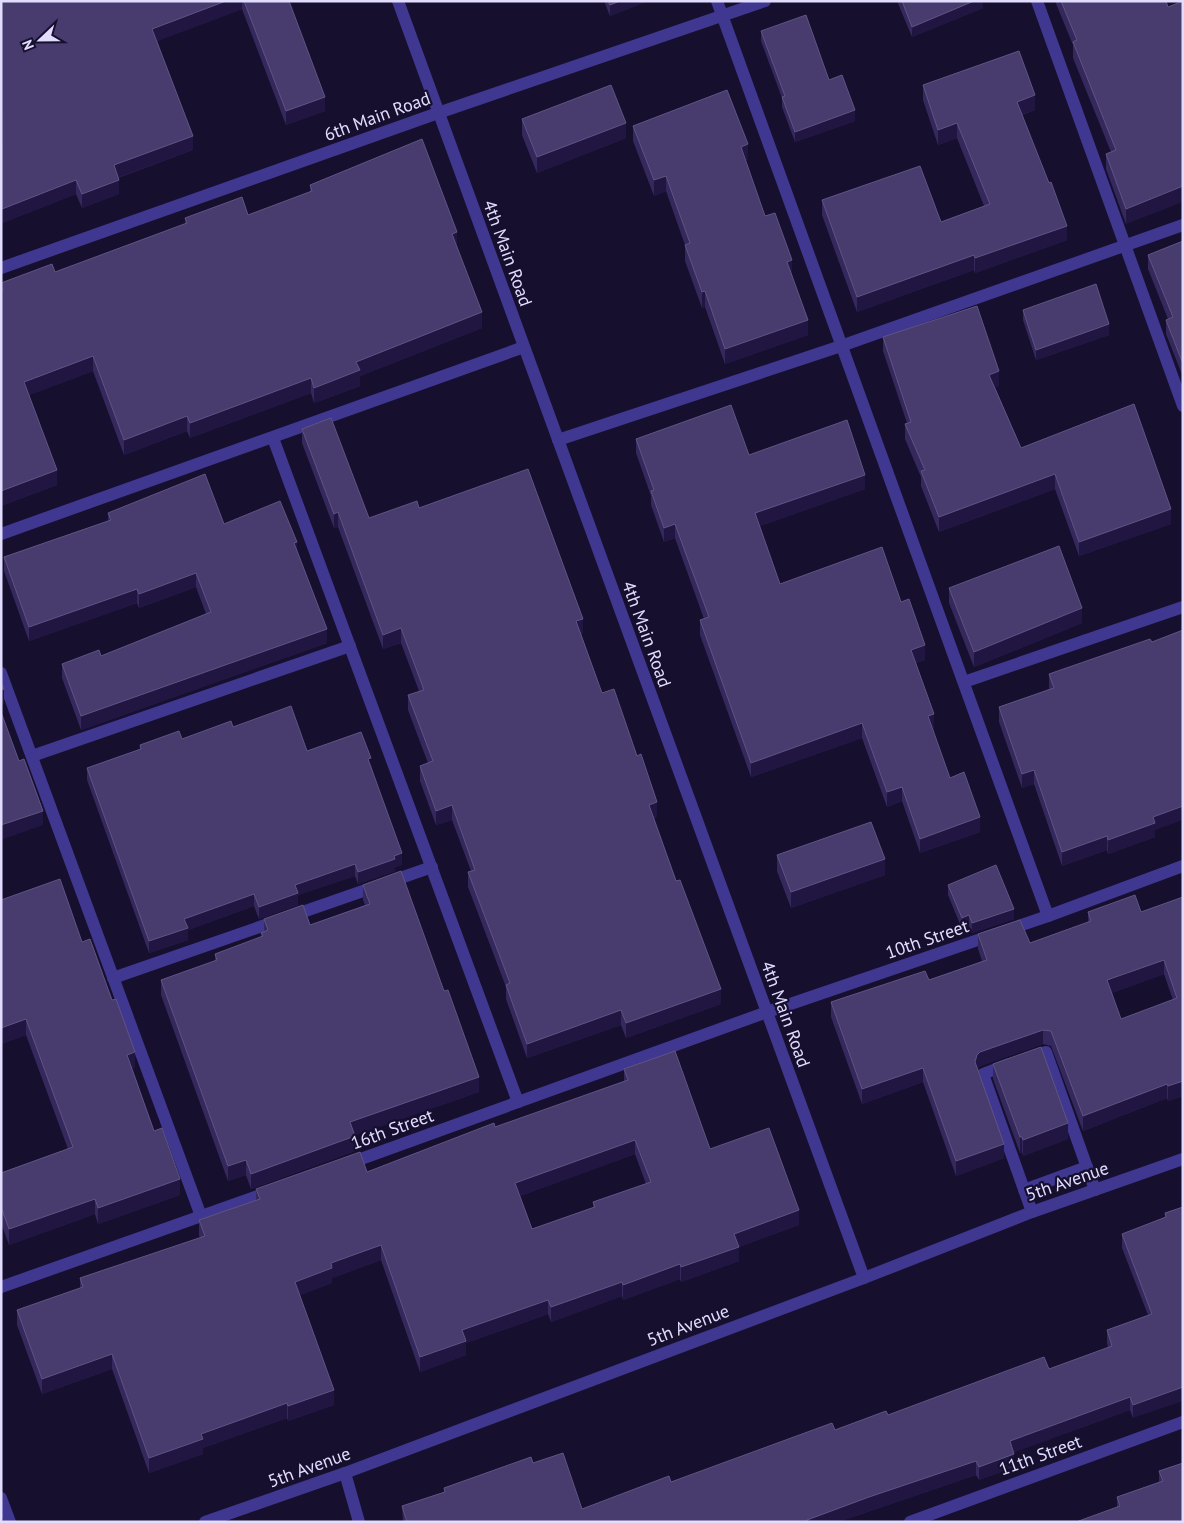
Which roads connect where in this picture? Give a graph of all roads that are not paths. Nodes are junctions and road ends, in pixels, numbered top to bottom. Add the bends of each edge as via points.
1 (398, 1) edge
2 (716, 1) edge
3 (765, 1) edge
4 (1037, 1) edge
5 (722, 17) junction
6 (438, 113) junction
7 (1183, 225) edge
8 (1125, 246) junction
9 (1, 268) edge
10 (841, 346) junction
11 (524, 347) junction
12 (1183, 406) edge
13 (273, 438) junction
14 (558, 440) junction
15 (1, 534) edge
16 (1183, 607) edge
17 (350, 646) junction
18 (1, 673) edge
19 (964, 682) junction
20 (32, 756) junction
21 (1183, 866) edge
22 (432, 867) junction
23 (1048, 916) junction
24 (113, 978) junction
25 (766, 1012) junction
26 (518, 1102) junction
27 (1183, 1159) edge
28 (1087, 1167) junction
29 (334, 1168) edge
30 (288, 1185) edge
31 (1024, 1190) junction
32 (1096, 1190) junction
33 (1032, 1212) junction
34 (201, 1216) junction
35 (864, 1278) junction
36 (1, 1287) edge
37 (1183, 1422) edge
38 (345, 1473) junction
39 (1, 1498) edge
40 (10, 1522) edge
41 (205, 1522) edge
42 (359, 1522) edge
43 (910, 1522) edge

1 - 6 street, 4th Main Road
2 - 5 street
3 - 5 street, 6th Main Road
4 - 8 street
5 - 6 street, 6th Main Road
5 - 10 street
6 - 9 street, 6th Main Road
6 - 11 street, 4th Main Road
7 - 8 street
8 - 10 street
8 - 12 street
10 - 14 street
10 - 19 street
11 - 13 street
11 - 14 street, 4th Main Road
13 - 15 street
13 - 17 street
14 - 25 street, 4th Main Road
16 - 19 street
17 - 20 street
17 - 22 street
18 - 20 street
19 - 23 street
20 - 24 street
21 - 23 street, 10th Street
22 - 24 street
22 - 26 street
23 - 25 street, 10th Street
24 - 34 street
25 - 26 street, 16th Street
25 - 35 street, 4th Main Road
26 - 29 street, 16th Street
27 - 32 street, 5th Avenue
28 - 31 street
28 - 31 street via 1046,1052 1011,1063 983,1074
28 - 32 street
30 - 34 street
31 - 33 street
32 - 33 street, 5th Avenue
33 - 35 street, 5th Avenue
34 - 36 street
35 - 38 street, 5th Avenue
37 - 43 street, 11th Street
38 - 41 street, 5th Avenue
38 - 42 street
39 - 40 street

